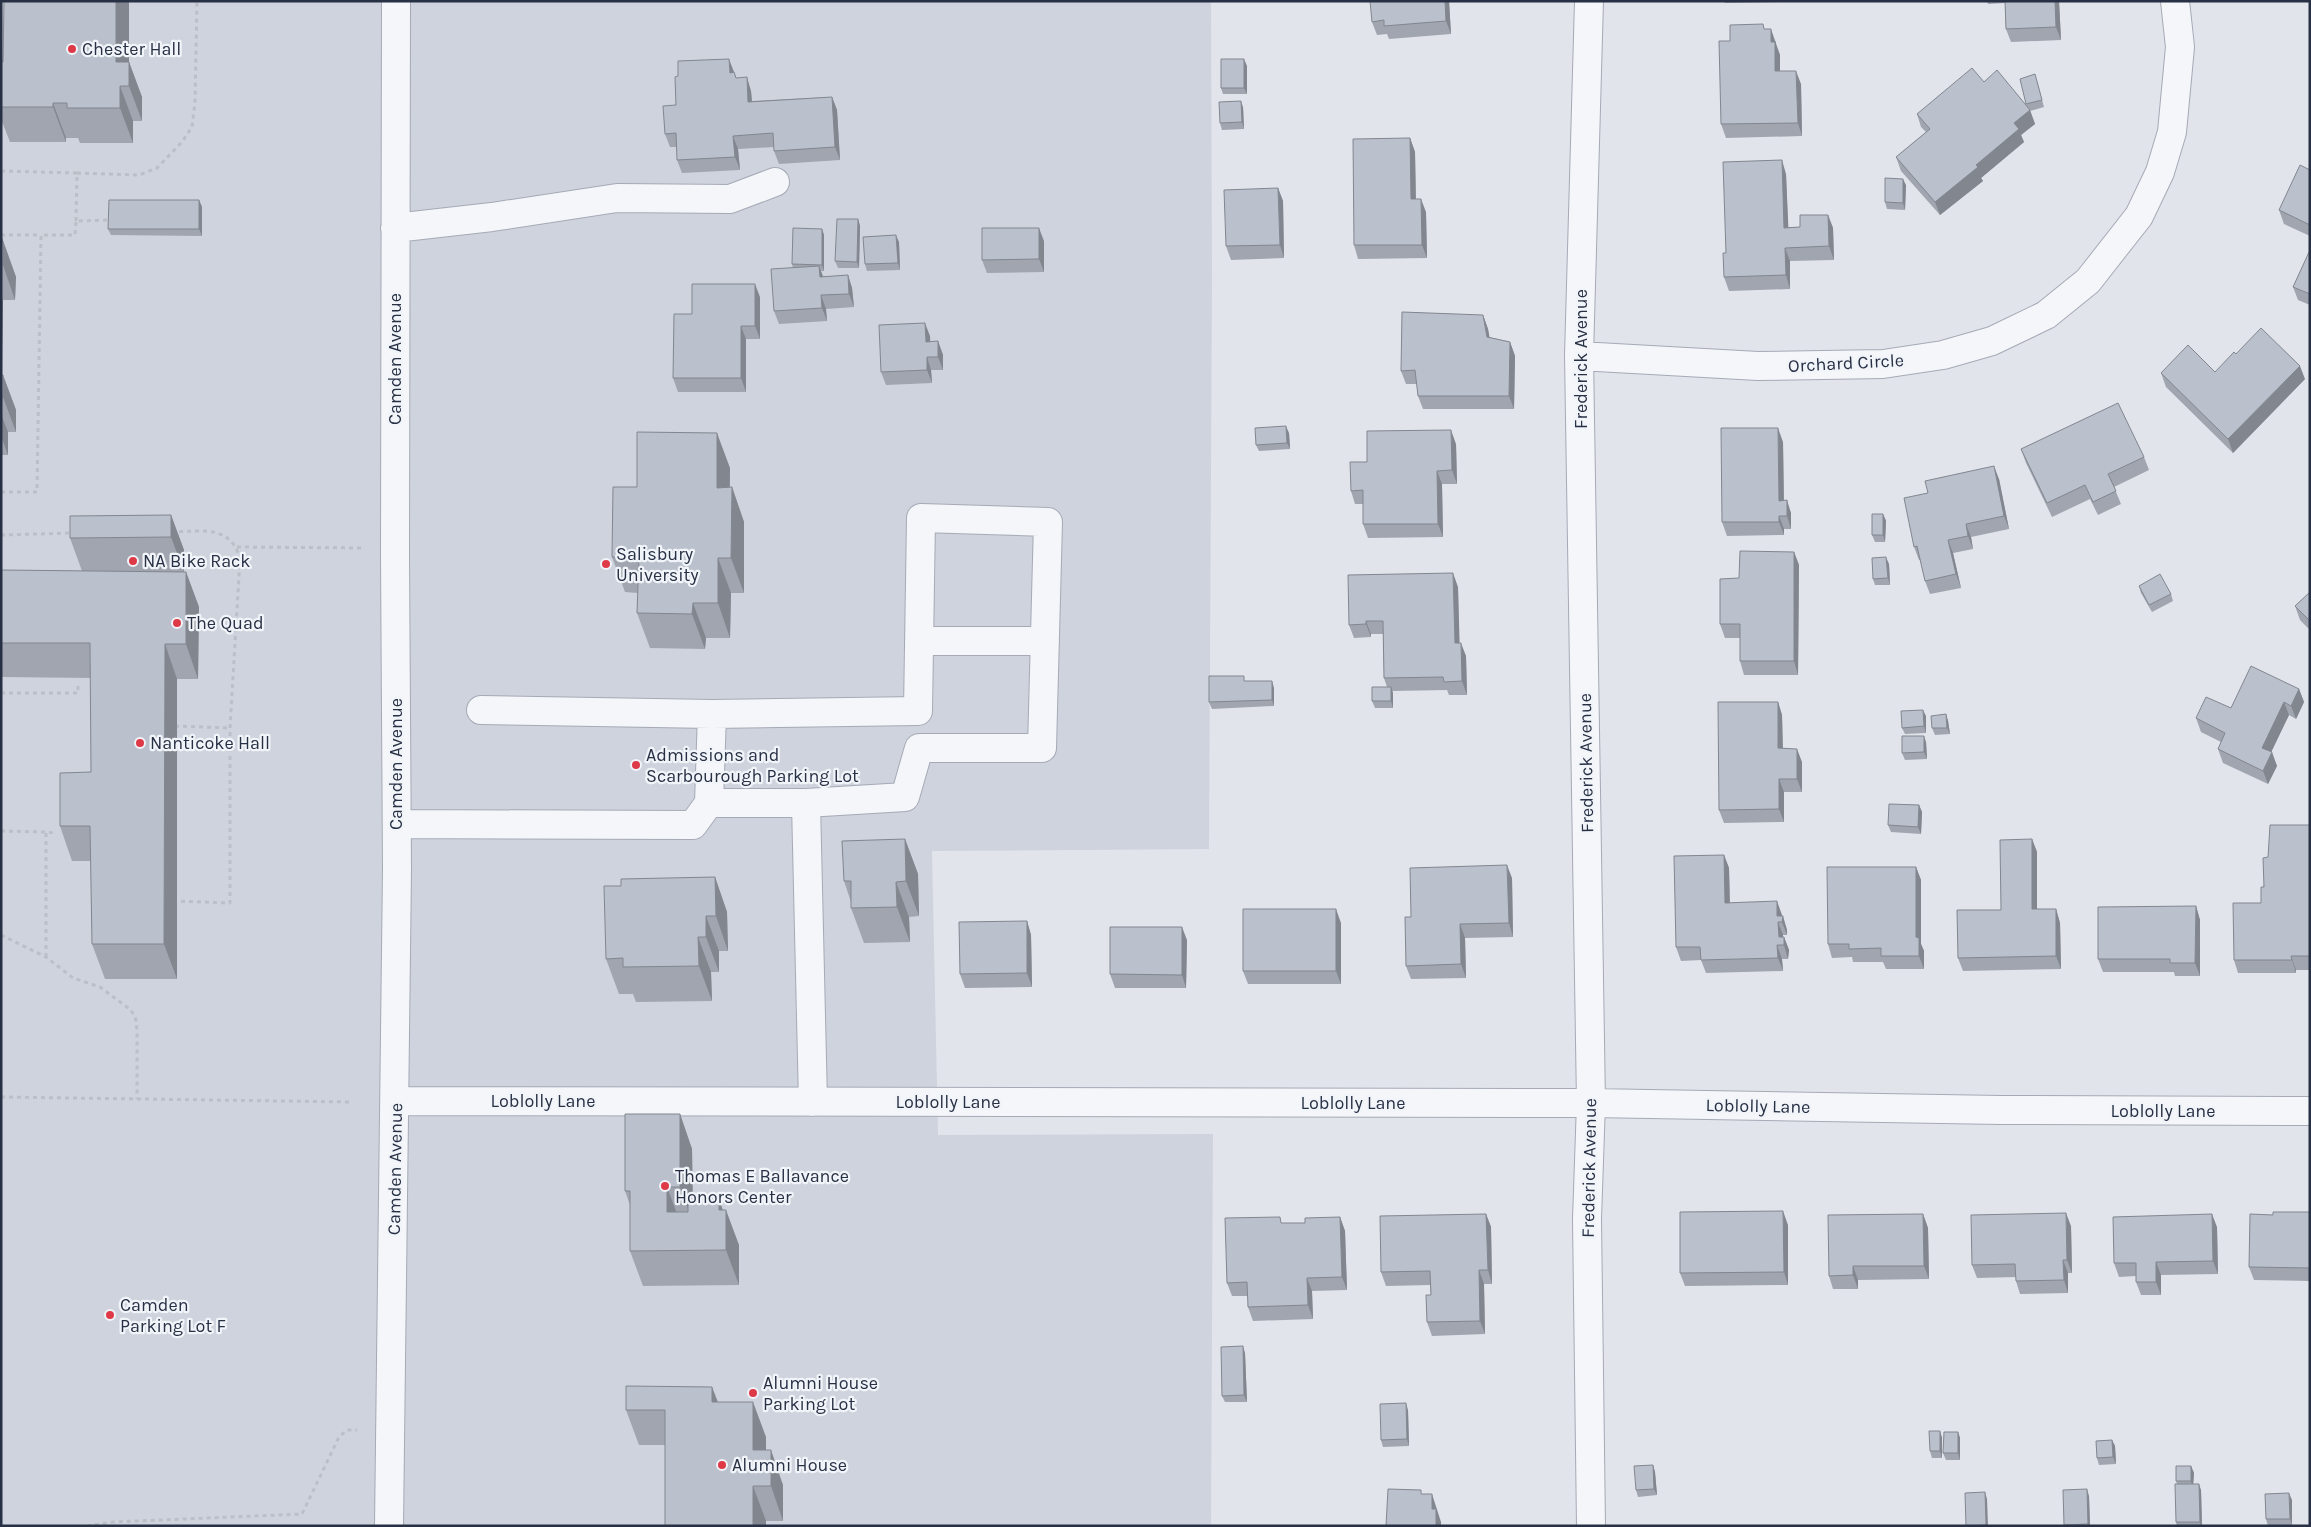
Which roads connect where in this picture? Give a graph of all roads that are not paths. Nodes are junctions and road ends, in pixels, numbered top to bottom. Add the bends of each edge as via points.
1 (396, 1) edge
2 (1589, 1) edge
3 (2175, 1) edge
4 (776, 182) dead end
5 (396, 228) junction
6 (1580, 356) junction
7 (919, 641) junction
8 (1045, 641) junction
9 (481, 710) dead end
10 (918, 711) junction
11 (712, 714) junction
12 (919, 748) junction
13 (709, 803) junction
14 (806, 803) junction
15 (397, 824) junction
16 (395, 1101) junction
17 (813, 1102) junction
18 (1591, 1103) junction
19 (2310, 1111) edge
20 (389, 1526) edge
21 (1591, 1526) edge

1 - 5 street, Camden Avenue
2 - 6 street, Frederick Avenue
3 - 6 street, Orchard Circle via 2180,47 2172,132 2160,172 2139,216 2088,281 2046,315 1992,341 1943,355 1883,364 1758,366
4 - 5 street via 730,199 616,198
5 - 15 street, Camden Avenue
6 - 18 street, Frederick Avenue
7 - 8 street
7 - 8 street via 921,518 1048,522
7 - 10 street
8 - 12 street via 1042,748
9 - 11 street
10 - 11 street
10 - 12 street
11 - 13 street
12 - 14 street via 905,797
13 - 14 street
13 - 15 street via 693,825
14 - 17 street
15 - 16 street, Camden Avenue
16 - 17 street, Loblolly Lane
16 - 20 street, Camden Avenue
17 - 18 street, Loblolly Lane
18 - 19 street, Loblolly Lane
18 - 21 street, Frederick Avenue via 1587,1220

